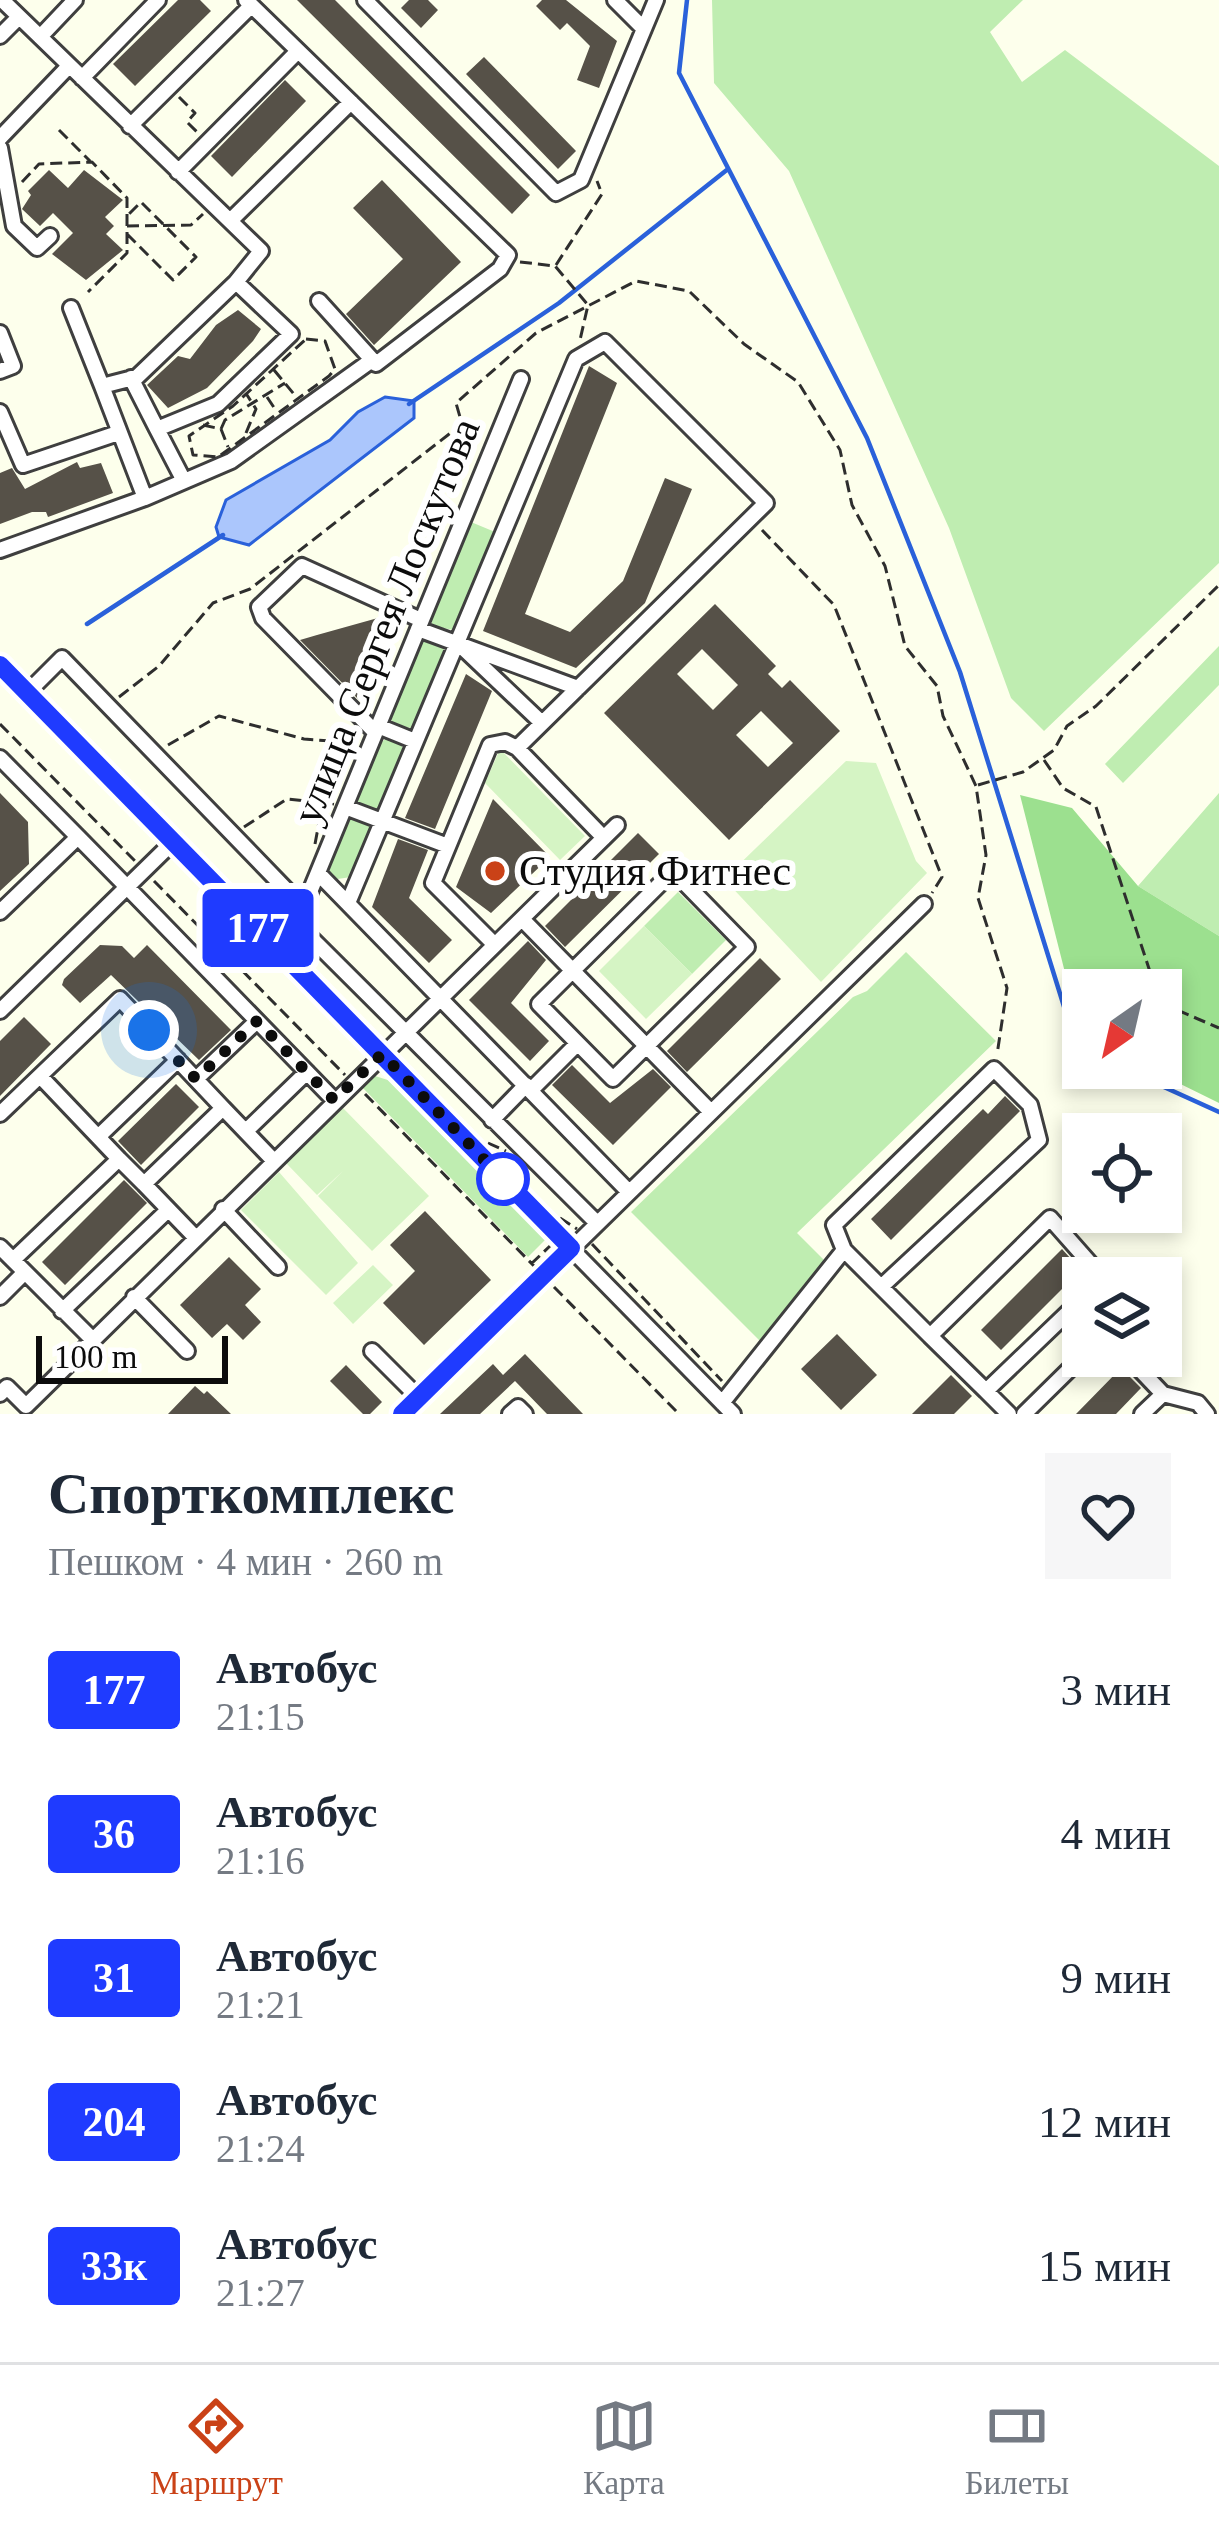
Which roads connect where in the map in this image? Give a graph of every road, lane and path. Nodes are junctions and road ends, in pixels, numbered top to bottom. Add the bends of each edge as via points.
1 (2, 0) edge
2 (75, 0) edge
3 (158, 0) edge
4 (364, 0) edge
5 (615, 0) edge
6 (656, 0) edge
7 (249, 3) edge
8 (19, 17) junction
9 (644, 29) junction
10 (0, 36) edge
11 (40, 37) junction
12 (298, 51) junction
13 (69, 66) junction
14 (82, 78) junction
15 (169, 88) junction
16 (351, 102) junction
17 (130, 126) junction
18 (59, 130) dead end
19 (0, 138) edge
20 (0, 148) edge
21 (199, 151) junction
22 (92, 162) junction
23 (3, 167) junction
24 (585, 171) junction
25 (178, 172) junction
26 (213, 205) junction
27 (127, 216) junction
28 (230, 221) junction
29 (164, 225) junction
30 (127, 226) junction
31 (127, 234) junction
32 (50, 236) dead end
33 (505, 261) junction
34 (556, 266) junction
35 (236, 281) junction
36 (88, 292) dead end
37 (319, 301) dead end
38 (588, 305) junction
39 (70, 308) dead end
40 (0, 333) edge
41 (576, 359) junction
42 (372, 360) junction
43 (268, 364) junction
44 (0, 370) edge
45 (131, 378) junction
46 (521, 379) dead end
47 (285, 383) junction
48 (102, 386) junction
49 (246, 394) junction
50 (267, 397) junction
51 (255, 403) junction
52 (302, 403) junction
53 (0, 412) edge
54 (279, 413) junction
55 (197, 420) junction
56 (158, 429) junction
57 (221, 429) junction
58 (118, 433) junction
59 (246, 436) junction
60 (230, 455) junction
61 (184, 482) junction
62 (146, 498) junction
63 (751, 518) junction
64 (0, 550) edge
65 (1219, 585) edge
66 (420, 624) junction
67 (456, 641) junction
68 (2, 672) edge
69 (578, 688) junction
70 (27, 693) junction
71 (108, 706) junction
72 (362, 719) junction
73 (542, 723) junction
74 (0, 724) edge
75 (375, 733) junction
76 (415, 741) junction
77 (352, 743) junction
78 (517, 748) junction
79 (156, 755) junction
80 (0, 758) edge
81 (1043, 758) junction
82 (976, 786) junction
83 (323, 801) junction
84 (345, 807) junction
85 (382, 821) junction
86 (616, 825) dead end
87 (233, 834) junction
88 (78, 837) junction
89 (604, 838) junction
90 (173, 842) junction
91 (448, 846) junction
92 (320, 868) junction
93 (144, 870) junction
94 (127, 887) junction
95 (348, 903) junction
96 (924, 904) joint
97 (304, 907) junction
98 (0, 912) edge
99 (522, 919) junction
100 (297, 923) junction
101 (495, 945) junction
102 (284, 955) junction
103 (1149, 969) edge
104 (572, 970) junction
105 (440, 996) junction
106 (0, 1011) edge
107 (1182, 1012) edge
108 (257, 1021) junction
109 (1219, 1028) edge
110 (404, 1032) junction
111 (578, 1043) junction
112 (646, 1046) junction
113 (382, 1054) junction
114 (178, 1060) junction
115 (994, 1069) junction
116 (308, 1072) junction
117 (40, 1076) junction
118 (196, 1079) junction
119 (352, 1082) junction
120 (529, 1088) junction
121 (334, 1100) junction
122 (223, 1108) junction
123 (711, 1112) junction
124 (0, 1114) edge
125 (492, 1120) junction
126 (246, 1131) junction
127 (98, 1137) junction
128 (119, 1159) junction
129 (274, 1160) junction
130 (144, 1184) junction
131 (629, 1192) junction
132 (223, 1209) junction
133 (168, 1210) junction
134 (597, 1223) junction
135 (195, 1238) junction
136 (591, 1243) dead end
137 (0, 1247) edge
138 (571, 1248) junction
139 (844, 1250) junction
140 (1084, 1257) edge
141 (19, 1266) junction
142 (278, 1267) dead end
143 (543, 1275) junction
144 (881, 1287) junction
145 (2, 1292) edge
146 (134, 1297) junction
147 (62, 1311) junction
148 (1062, 1318) edge
149 (930, 1336) junction
150 (91, 1338) junction
151 (187, 1351) dead end
152 (371, 1351) dead end
153 (1062, 1377) edge
154 (1146, 1377) edge
155 (986, 1391) junction
156 (0, 1394) edge
157 (1163, 1394) junction
158 (419, 1398) junction
159 (729, 1403) edge
160 (27, 1410) edge
161 (403, 1414) edge
162 (510, 1414) edge
163 (525, 1414) edge
164 (679, 1414) edge
165 (1009, 1414) edge
166 (1024, 1414) edge
167 (1142, 1414) edge
168 (1208, 1414) edge

1 - 8 street
2 - 11 street
3 - 14 street
4 - 24 street via 556,193 570,190
5 - 9 street
6 - 9 street
7 - 12 street
7 - 15 street
8 - 10 street
8 - 11 street
9 - 24 street
11 - 13 street
12 - 16 street
12 - 21 street
13 - 14 street
13 - 19 street
14 - 17 street
15 - 17 street
15 - 21 path via 195,113 187,122 201,136 193,145
16 - 28 street
16 - 33 street via 508,255
17 - 25 street
18 - 22 path
20 - 23 street
21 - 25 street
22 - 23 path via 39,164 21,184
22 - 27 path via 127,198
23 - 32 street via 14,226 37,248
24 - 34 path via 602,194
25 - 26 street
26 - 28 street
26 - 29 path via 191,225
27 - 29 path via 141,202
27 - 30 path
28 - 35 street via 261,251
29 - 30 path
29 - 31 path via 196,256 172,280
30 - 31 path
31 - 36 path via 127,253
33 - 34 path
33 - 42 street
34 - 38 path
35 - 43 street via 291,334
35 - 45 street
37 - 42 street
38 - 41 path
38 - 71 path via 536,333 456,403 462,424 250,589 213,603 159,665
38 - 82 path via 636,281 689,291 798,382 840,450 852,505 885,566 905,646 937,686
39 - 48 street
40 - 44 street via 13,366
41 - 63 street via 605,342 766,503
41 - 67 street
42 - 52 street
43 - 47 path
43 - 49 path
43 - 52 path via 306,339 332,349 335,368
43 - 55 street
45 - 48 street
45 - 56 street
46 - 66 street, улица Сергея Лоскутова
47 - 50 path
47 - 52 path
48 - 58 street
49 - 51 path
49 - 55 path
50 - 51 path
50 - 54 path
51 - 57 path
51 - 59 path
52 - 54 path
52 - 60 street
53 - 58 street via 23,465
54 - 59 path
55 - 56 street
55 - 57 path
55 - 60 path via 193,455
56 - 61 street
57 - 60 path
58 - 62 street
59 - 60 path
60 - 61 street
61 - 62 street
62 - 64 street
63 - 69 street
63 - 96 path via 834,605 942,877
65 - 81 path via 1096,706 1066,725
66 - 67 street
66 - 72 street via 302,566 263,598 263,618
66 - 75 street, улица Сергея Лоскутова
67 - 69 street
67 - 73 street
67 - 76 street
68 - 70 street
69 - 73 street
70 - 71 street via 62,658
70 - 90 street
71 - 79 street
72 - 75 street
72 - 77 path
73 - 78 street
74 - 93 path
75 - 76 street
75 - 77 path
75 - 84 street, улица Сергея Лоскутова
76 - 85 street
77 - 79 path via 219,716
77 - 83 path
78 - 89 street
78 - 91 street via 490,745
79 - 87 street
80 - 88 street
81 - 82 path
81 - 103 path via 1063,788 1096,807
82 - 115 path via 986,855 978,898 1007,988
83 - 84 path
83 - 87 path via 287,799
83 - 92 path via 313,841
84 - 85 street
84 - 92 street, улица Сергея Лоскутова
85 - 91 street
85 - 95 street
86 - 89 street
87 - 97 street
88 - 94 street
88 - 98 street
89 - 99 street
90 - 93 street
90 - 102 street
91 - 101 street via 433,883
92 - 95 street
92 - 97 street, улица Сергея Лоскутова
93 - 94 street
93 - 119 path
94 - 106 street
94 - 108 street
95 - 105 street
96 - 123 street
97 - 100 street, улица Сергея Лоскутова
99 - 101 street
99 - 104 street
100 - 102 street, улица Сергея Лоскутова
100 - 110 street
101 - 105 street
102 - 113 street
104 - 111 street via 538,1004
104 - 112 street
104 - 112 street via 673,871 703,901 747,947
105 - 110 street
105 - 120 street
107 - 109 path
108 - 116 street
108 - 118 street
110 - 113 street
110 - 125 street
111 - 112 street via 613,1079
111 - 120 street
112 - 123 street
113 - 119 street
113 - 138 street
114 - 117 street via 119,1000
114 - 118 street
114 - 127 street
115 - 139 street via 834,1225
115 - 144 street via 1030,1105 1039,1140
116 - 121 street
116 - 126 street
117 - 124 street
117 - 127 street
118 - 122 street
119 - 121 street
119 - 143 path
120 - 125 street
120 - 131 street
121 - 129 street
122 - 126 street
122 - 130 street
123 - 131 street
125 - 134 street
126 - 129 street
127 - 128 street
128 - 130 street
128 - 141 street
129 - 132 street
130 - 133 street
131 - 134 street
132 - 135 street
132 - 142 street
133 - 135 street
133 - 147 street
134 - 138 street
135 - 146 street
136 - 159 path
137 - 141 street
138 - 143 street
138 - 159 street
139 - 144 street
139 - 159 street
140 - 149 street via 1050,1218
141 - 145 street
141 - 147 street
143 - 158 street
143 - 164 path
144 - 149 street
146 - 150 street
146 - 151 street
147 - 150 street
148 - 155 street
149 - 155 street
150 - 160 street
152 - 158 street
153 - 166 street
154 - 157 street
155 - 165 street
156 - 160 street via 7,1387
157 - 167 street
157 - 168 street
158 - 161 street
162 - 163 street via 518,1407

